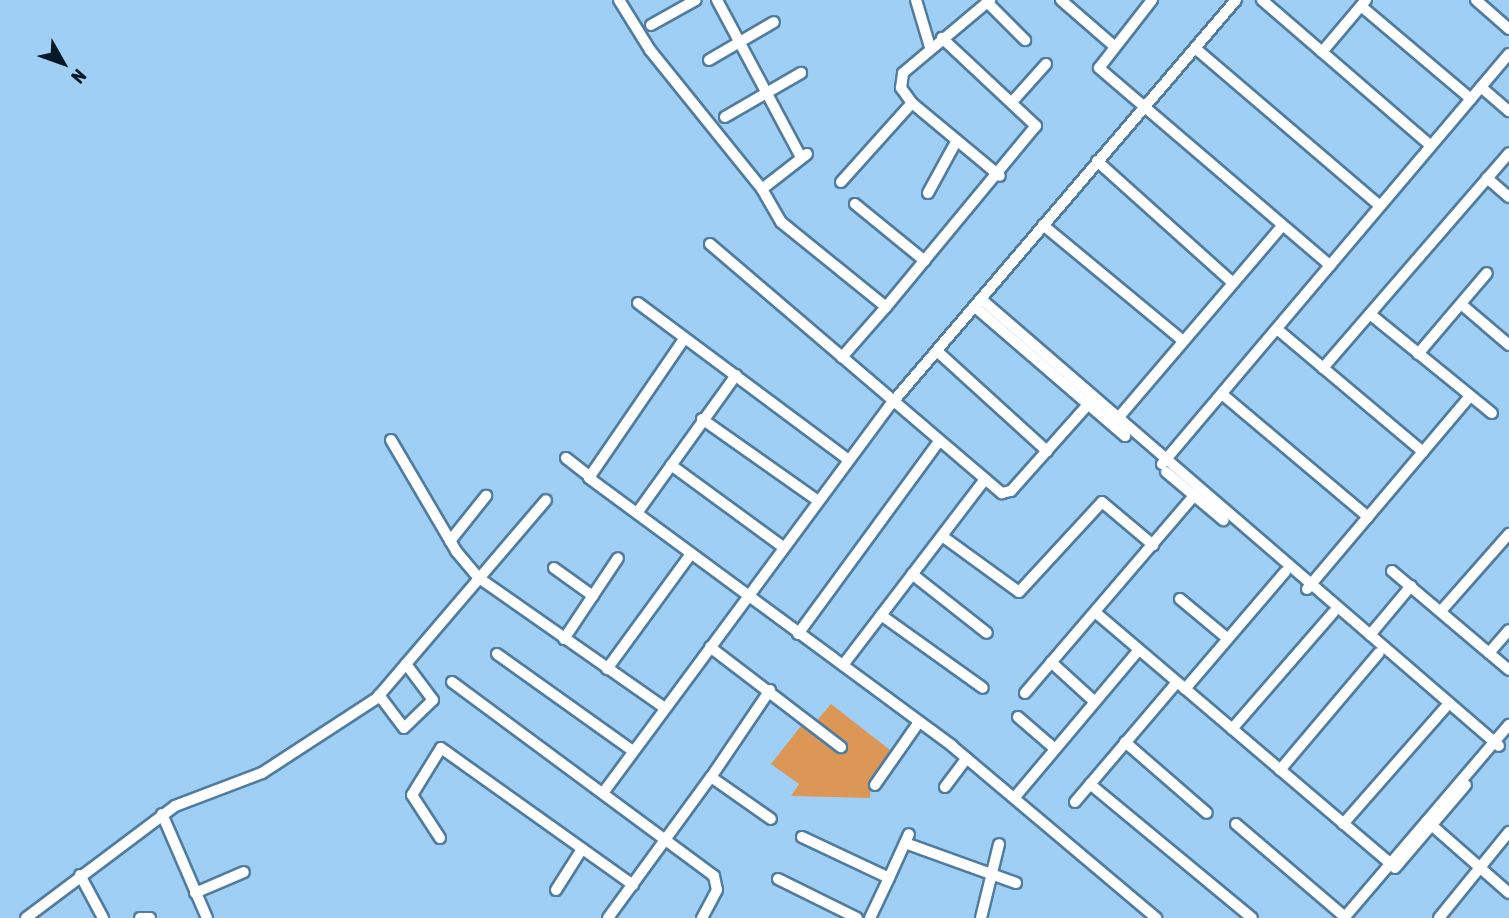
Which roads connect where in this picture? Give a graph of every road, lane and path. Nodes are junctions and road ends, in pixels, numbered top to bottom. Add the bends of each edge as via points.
1 (619, 0) edge
2 (695, 0) edge
3 (717, 0) edge
4 (916, 0) edge
5 (1061, 0) edge
6 (1152, 0) edge
7 (1236, 0) edge
8 (1262, 0) edge
9 (1476, 0) edge
10 (988, 1) edge
11 (1364, 3) edge
12 (774, 22) dead end
13 (651, 25) dead end
14 (1509, 29) edge
15 (942, 38) junction
16 (1025, 40) dead end
17 (739, 41) junction
18 (1113, 45) junction
19 (930, 47) junction
20 (1195, 48) junction
21 (1322, 52) junction
22 (1509, 54) edge
23 (709, 60) dead end
24 (1046, 64) dead end
25 (801, 73) dead end
26 (1481, 87) junction
27 (767, 93) junction
28 (1471, 99) junction
29 (1012, 102) junction
30 (912, 103) junction
31 (1144, 105) junction
32 (1509, 111) edge
33 (725, 117) dead end
34 (957, 140) junction
35 (1431, 146) junction
36 (1509, 153) edge
37 (1097, 161) junction
38 (1000, 176) junction
39 (1487, 178) junction
40 (841, 182) dead end
41 (762, 189) junction
42 (928, 193) dead end
43 (1509, 197) edge
44 (855, 204) dead end
45 (1380, 206) junction
46 (1043, 225) junction
47 (1282, 226) junction
48 (710, 244) dead end
49 (925, 261) junction
50 (1330, 265) junction
51 (1487, 273) dead end
52 (1233, 283) junction
53 (638, 303) dead end
54 (978, 303) junction
55 (1461, 304) junction
56 (886, 307) junction
57 (1370, 314) junction
58 (1277, 329) junction
59 (684, 339) junction
60 (1183, 341) junction
61 (1509, 345) edge
62 (937, 351) junction
63 (1418, 354) junction
64 (842, 356) junction
65 (1323, 368) junction
66 (736, 375) junction
67 (1222, 394) junction
68 (1471, 396) junction
69 (1090, 401) junction
70 (892, 403) junction
71 (1492, 413) dead end
72 (702, 419) junction
73 (1114, 422) junction
74 (391, 440) dead end
75 (939, 441) junction
76 (1047, 451) junction
77 (1423, 452) junction
78 (566, 457) dead end
79 (847, 459) junction
80 (1162, 464) junction
81 (671, 465) junction
82 (588, 475) junction
83 (985, 479) junction
84 (486, 496) dead end
85 (1194, 496) junction
86 (546, 500) dead end
87 (817, 500) junction
88 (637, 513) junction
89 (1368, 517) junction
90 (1509, 534) edge
91 (942, 537) junction
92 (450, 541) junction
93 (1153, 545) junction
94 (783, 547) junction
95 (691, 554) junction
96 (618, 558) dead end
97 (554, 568) dead end
98 (1392, 571) dead end
99 (1285, 572) junction
100 (912, 574) junction
101 (479, 578) junction
102 (1411, 586) junction
103 (1308, 588) junction
104 (593, 596) junction
105 (749, 598) junction
106 (1181, 599) dead end
107 (1441, 611) junction
108 (1095, 612) junction
109 (1333, 613) junction
110 (881, 615) junction
111 (1509, 630) edge
112 (987, 633) dead end
113 (799, 634) junction
114 (1370, 635) junction
115 (564, 639) junction
116 (1227, 639) junction
117 (710, 647) junction
118 (1139, 650) junction
119 (497, 653) dead end
120 (1379, 653) junction
121 (1489, 653) junction
122 (1051, 662) junction
123 (844, 665) junction
124 (607, 669) junction
125 (1509, 670) edge
126 (403, 671) junction
127 (452, 682) dead end
128 (1181, 685) junction
129 (983, 688) dead end
130 (770, 690) junction
131 (385, 692) junction
132 (1025, 693) dead end
133 (1095, 702) junction
134 (665, 708) junction
135 (1445, 708) junction
136 (1018, 717) dead end
137 (919, 722) junction
138 (1509, 725) edge
139 (1232, 729) junction
140 (1509, 735) edge
141 (1125, 742) junction
142 (1495, 746) junction
143 (841, 747) dead end
144 (1055, 749) junction
145 (633, 751) junction
146 (967, 758) junction
147 (1280, 770) junction
148 (711, 777) junction
149 (1090, 784) junction
150 (875, 785) dead end
151 (945, 787) dead end
152 (603, 793) junction
153 (1015, 797) junction
154 (1075, 802) dead end
155 (162, 814) junction
156 (1207, 814) dead end
157 (771, 819) dead end
158 (1429, 822) junction
159 (1236, 824) dead end
160 (1343, 824) junction
161 (1509, 832) edge
162 (802, 837) dead end
163 (440, 838) dead end
164 (667, 839) junction
165 (999, 844) dead end
166 (582, 849) junction
167 (1390, 863) junction
168 (1480, 868) junction
169 (244, 872) dead end
170 (992, 874) junction
171 (80, 875) junction
172 (889, 878) junction
173 (778, 879) dead end
174 (1016, 883) dead end
175 (633, 885) junction
176 (556, 890) dead end
177 (195, 893) junction
178 (1509, 893) edge
179 (1443, 917) edge
180 (26, 918) edge
181 (103, 918) edge
182 (140, 918) edge
183 (150, 918) edge
184 (207, 918) edge
185 (608, 918) edge
186 (702, 918) edge
187 (857, 918) edge
188 (870, 918) edge
189 (981, 918) edge
190 (1156, 918) edge
191 (1252, 918) edge
192 (1347, 918) edge

1 - 41 street via 650,50
2 - 13 street
3 - 17 street
4 - 19 street
5 - 18 street
6 - 18 street
7 - 20 street
8 - 21 street
9 - 14 street
10 - 15 street
10 - 16 street
11 - 21 street
11 - 28 street
12 - 17 street
15 - 19 street
15 - 29 street
17 - 23 street
17 - 27 street
18 - 31 street via 1099,68
19 - 30 street via 900,81
20 - 31 street
20 - 45 street
21 - 35 street
22 - 26 street
24 - 29 street
25 - 27 street
26 - 28 street
26 - 32 street
27 - 33 street
27 - 41 street via 804,156
28 - 35 street
29 - 38 street via 1036,126
30 - 34 street
30 - 40 street
31 - 37 street
31 - 47 street
34 - 38 street
34 - 42 street
35 - 45 street
36 - 39 street
37 - 46 street
37 - 52 street
38 - 49 street
39 - 43 street
39 - 57 street
41 - 56 street via 781,222
44 - 49 street
45 - 50 street
46 - 54 street
46 - 60 street
47 - 50 street
47 - 52 street
48 - 64 street
49 - 56 street
50 - 58 street
51 - 55 street
52 - 60 street
53 - 59 street
54 - 62 street
54 - 69 street
55 - 61 street
55 - 63 street
56 - 64 street
57 - 63 street
57 - 65 street
58 - 65 street
58 - 67 street
59 - 66 street
59 - 82 street
60 - 73 street
62 - 70 street
62 - 76 street
63 - 68 street
64 - 70 street
65 - 77 street
66 - 72 street
66 - 79 street
67 - 80 street
67 - 89 street
68 - 71 street
68 - 77 street
69 - 73 street
69 - 76 street
70 - 75 street
70 - 79 street
72 - 81 street
72 - 87 street
73 - 80 street
74 - 92 street
75 - 83 street
75 - 113 street
76 - 83 street via 1007,494
77 - 89 street
78 - 82 street
79 - 87 street
80 - 85 street
80 - 103 street
81 - 88 street
81 - 94 street
82 - 88 street
83 - 91 street
84 - 92 street
85 - 93 street
85 - 99 street
86 - 101 street
87 - 94 street
88 - 95 street
89 - 103 street
90 - 107 street
91 - 93 street via 1019,592 1102,502
91 - 100 street
92 - 101 street
93 - 108 street
94 - 105 street
95 - 105 street
95 - 124 street
96 - 104 street
97 - 104 street
98 - 102 street
99 - 103 street
99 - 116 street
100 - 110 street
100 - 112 street
101 - 115 street
101 - 126 street
102 - 107 street
102 - 114 street
103 - 109 street
103 - 114 street
104 - 115 street
105 - 113 street
105 - 117 street
106 - 116 street
107 - 121 street
108 - 118 street
108 - 122 street
109 - 120 street
109 - 139 street
110 - 123 street
110 - 129 street
111 - 121 street
113 - 123 street
114 - 142 street
115 - 124 street
116 - 128 street
117 - 130 street
117 - 134 street
118 - 128 street
118 - 133 street
119 - 145 street
120 - 135 street
120 - 147 street
121 - 125 street
122 - 132 street
122 - 133 street
123 - 137 street
124 - 134 street
126 - 131 street
126 - 131 street via 433,700 404,728
127 - 152 street
128 - 139 street
128 - 141 street
130 - 143 street
130 - 148 street
131 - 155 street via 262,773
133 - 144 street
134 - 145 street
135 - 142 street
135 - 160 street
136 - 144 street
137 - 146 street
137 - 150 street
138 - 142 street
139 - 147 street
140 - 142 street
141 - 149 street
141 - 156 street
142 - 158 street
144 - 153 street
145 - 152 street
146 - 151 street
146 - 153 street
147 - 160 street
148 - 157 street
148 - 164 street
149 - 154 street
149 - 191 street
152 - 164 street
153 - 190 street
155 - 171 street
155 - 177 street
158 - 167 street
158 - 168 street
158 - 192 street
159 - 192 street
160 - 167 street
161 - 168 street
162 - 172 street
163 - 166 street via 412,795 441,748
164 - 175 street
164 - 186 street via 714,876 717,890
165 - 170 street
166 - 175 street
166 - 176 street
167 - 192 street
168 - 178 street
168 - 179 street
169 - 177 street
170 - 172 street via 907,839
170 - 174 street
170 - 189 street
171 - 180 street
171 - 181 street
172 - 188 street
173 - 187 street
175 - 185 street
177 - 184 street
182 - 183 street

